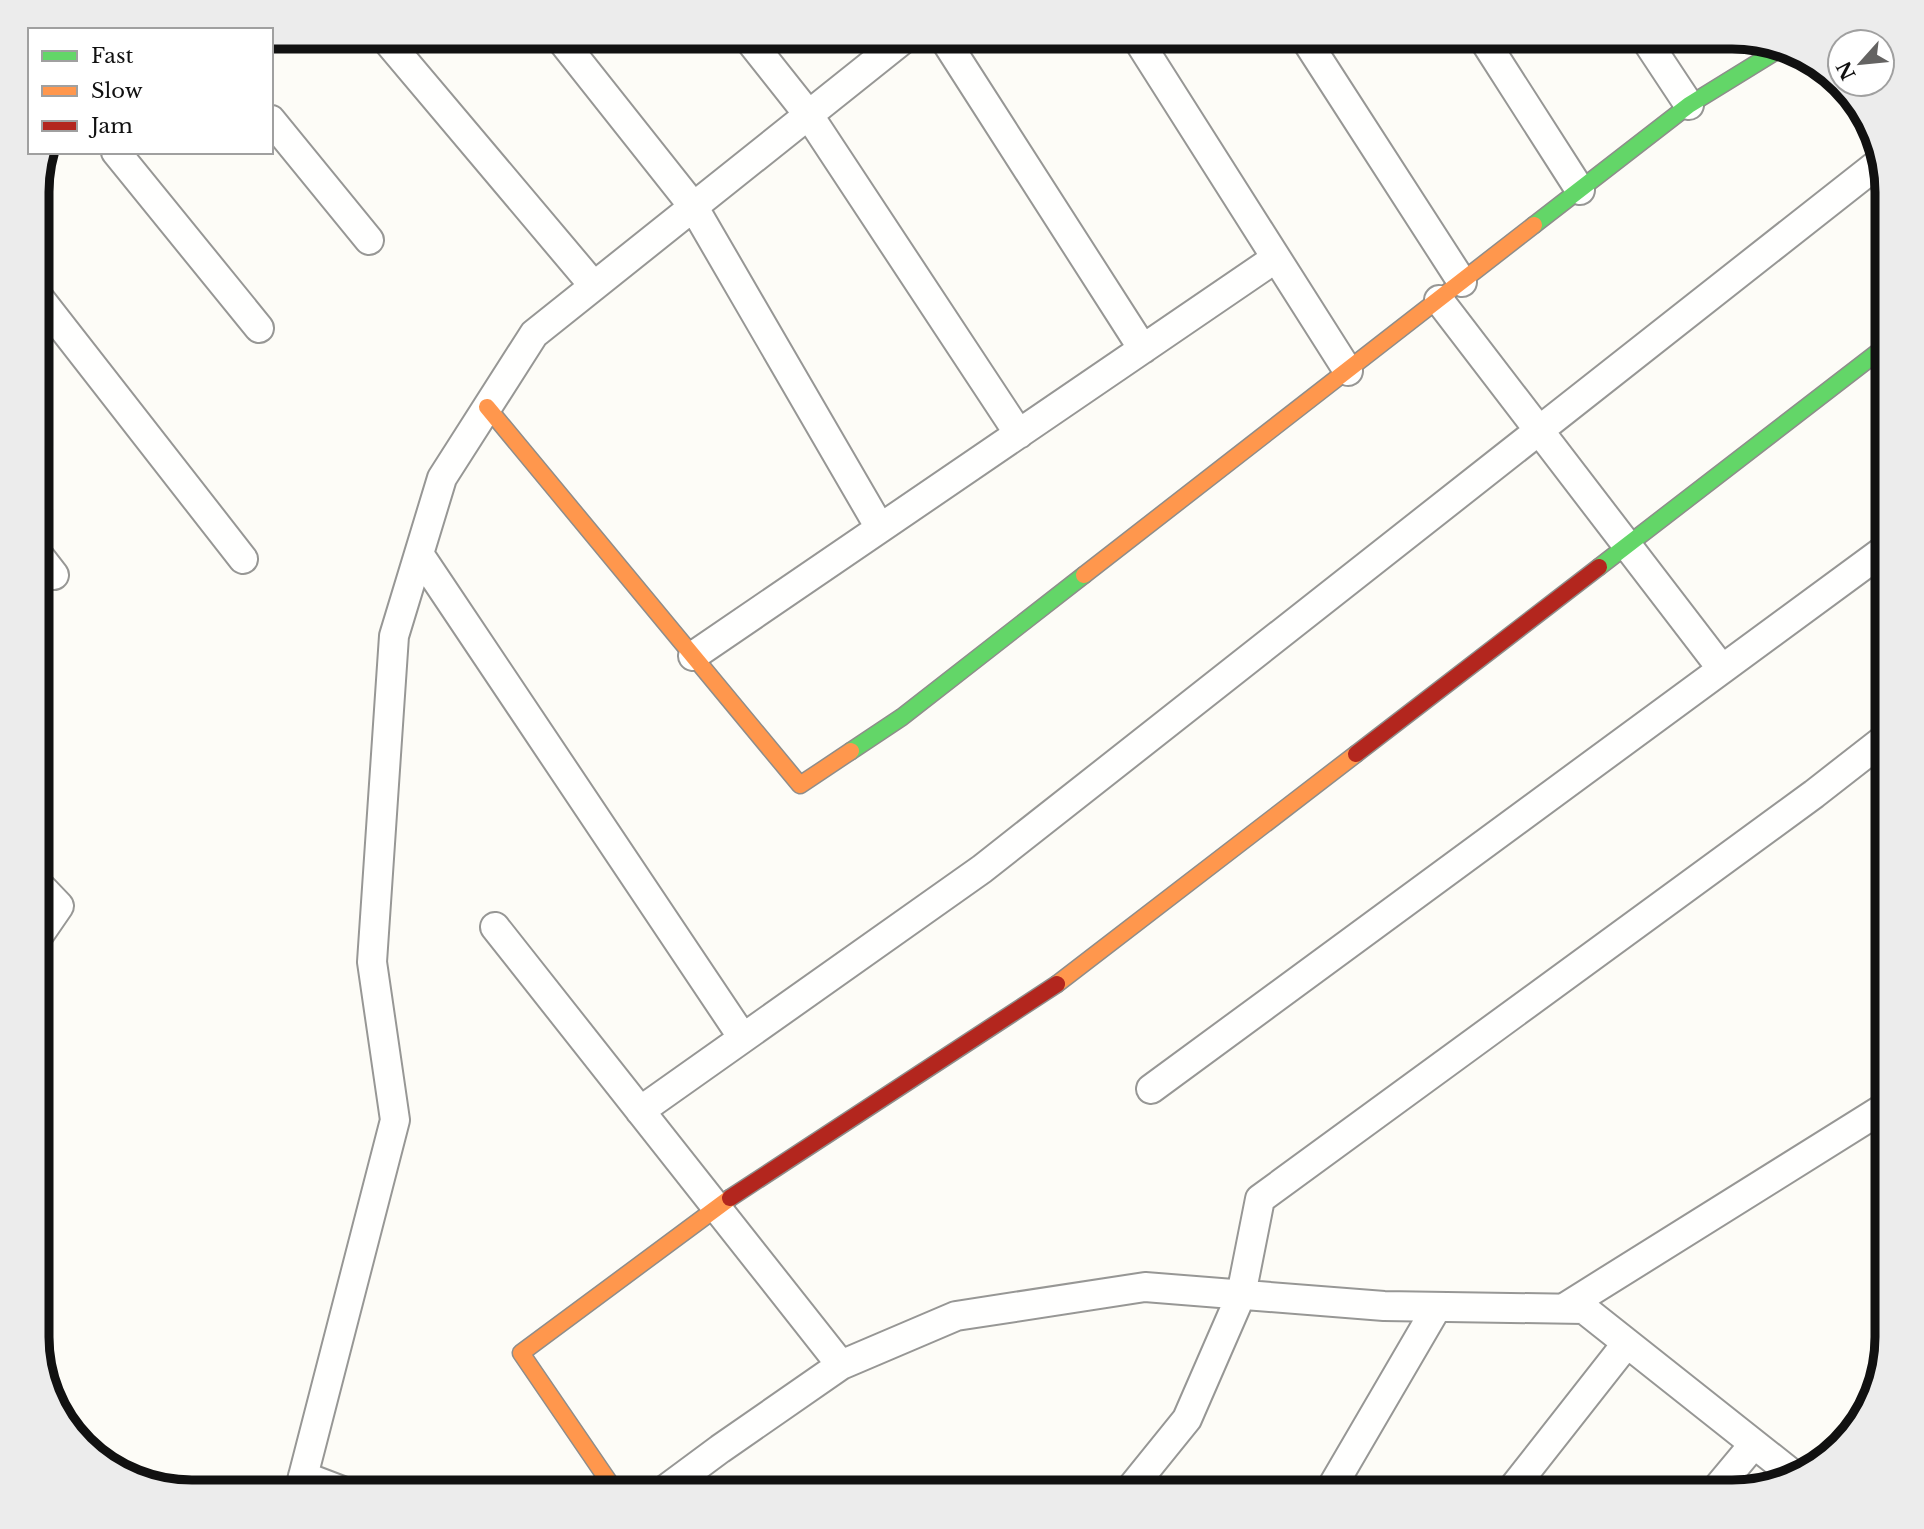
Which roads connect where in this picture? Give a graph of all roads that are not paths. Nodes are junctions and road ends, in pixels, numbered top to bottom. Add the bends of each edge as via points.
1 (394, 49) edge
2 (569, 49) edge
3 (757, 49) edge
4 (891, 49) edge
5 (951, 49) edge
6 (1144, 49) edge
7 (1312, 49) edge
8 (1490, 49) edge
9 (1652, 49) edge
10 (1771, 55) edge
11 (1689, 105) junction
12 (808, 114) junction
13 (273, 122) edge
14 (118, 154) edge
15 (1873, 168) edge
16 (1580, 190) junction
17 (693, 206) junction
18 (369, 240) dead end
19 (1276, 258) junction
20 (1462, 282) junction
21 (594, 286) junction
22 (1439, 300) junction
23 (49, 310) edge
24 (259, 328) dead end
25 (1143, 349) junction
26 (1875, 354) edge
27 (1348, 371) junction
28 (487, 407) junction
29 (1539, 431) junction
30 (1019, 434) junction
31 (880, 528) junction
32 (1627, 546) junction
33 (419, 554) junction
34 (1875, 557) edge
35 (243, 559) dead end
36 (49, 569) edge
37 (54, 575) dead end
38 (693, 656) junction
39 (1722, 670) junction
40 (1875, 746) edge
41 (49, 896) edge
42 (49, 921) edge
43 (495, 927) dead end
44 (743, 1038) junction
45 (1151, 1089) dead end
46 (640, 1111) junction
47 (1875, 1114) edge
48 (716, 1207) junction
49 (1241, 1295) junction
50 (1437, 1307) junction
51 (1564, 1308) junction
52 (1627, 1343) junction
53 (841, 1365) junction
54 (1754, 1444) junction
55 (1786, 1469) edge
56 (302, 1480) edge
57 (608, 1480) edge
58 (678, 1480) edge
59 (1138, 1480) edge
60 (1336, 1480) edge
61 (1519, 1480) edge
62 (1724, 1480) edge

1 - 21 street
2 - 17 street
3 - 12 street
4 - 12 street
5 - 25 street
6 - 19 street
7 - 20 street
8 - 16 street
9 - 11 street
10 - 11 street
11 - 16 street
12 - 17 street
12 - 30 street
13 - 18 street
14 - 24 street
15 - 29 street
16 - 20 street
17 - 21 street
17 - 31 street
19 - 25 street
19 - 27 street
20 - 22 street
21 - 28 street via 534,334
22 - 27 street
22 - 29 street
23 - 35 street
25 - 30 street
26 - 32 street
27 - 38 street via 902,717 800,785
28 - 33 street via 442,478
28 - 38 street
29 - 32 street
29 - 44 street via 982,869
30 - 31 street
31 - 38 street
32 - 39 street
32 - 48 street via 1058,983
33 - 44 street
33 - 56 street via 394,636 372,962 395,1120
34 - 39 street
36 - 37 street
39 - 45 street
40 - 49 street via 1260,1199
41 - 42 street via 59,906
43 - 46 street
44 - 46 street
46 - 48 street
47 - 51 street
48 - 53 street
48 - 57 street via 520,1353
49 - 50 street
49 - 53 street via 1146,1287 956,1316
49 - 59 street via 1187,1419
50 - 51 street
50 - 60 street
51 - 52 street via 1584,1309
52 - 54 street
52 - 61 street
53 - 58 street
54 - 55 street
54 - 62 street

